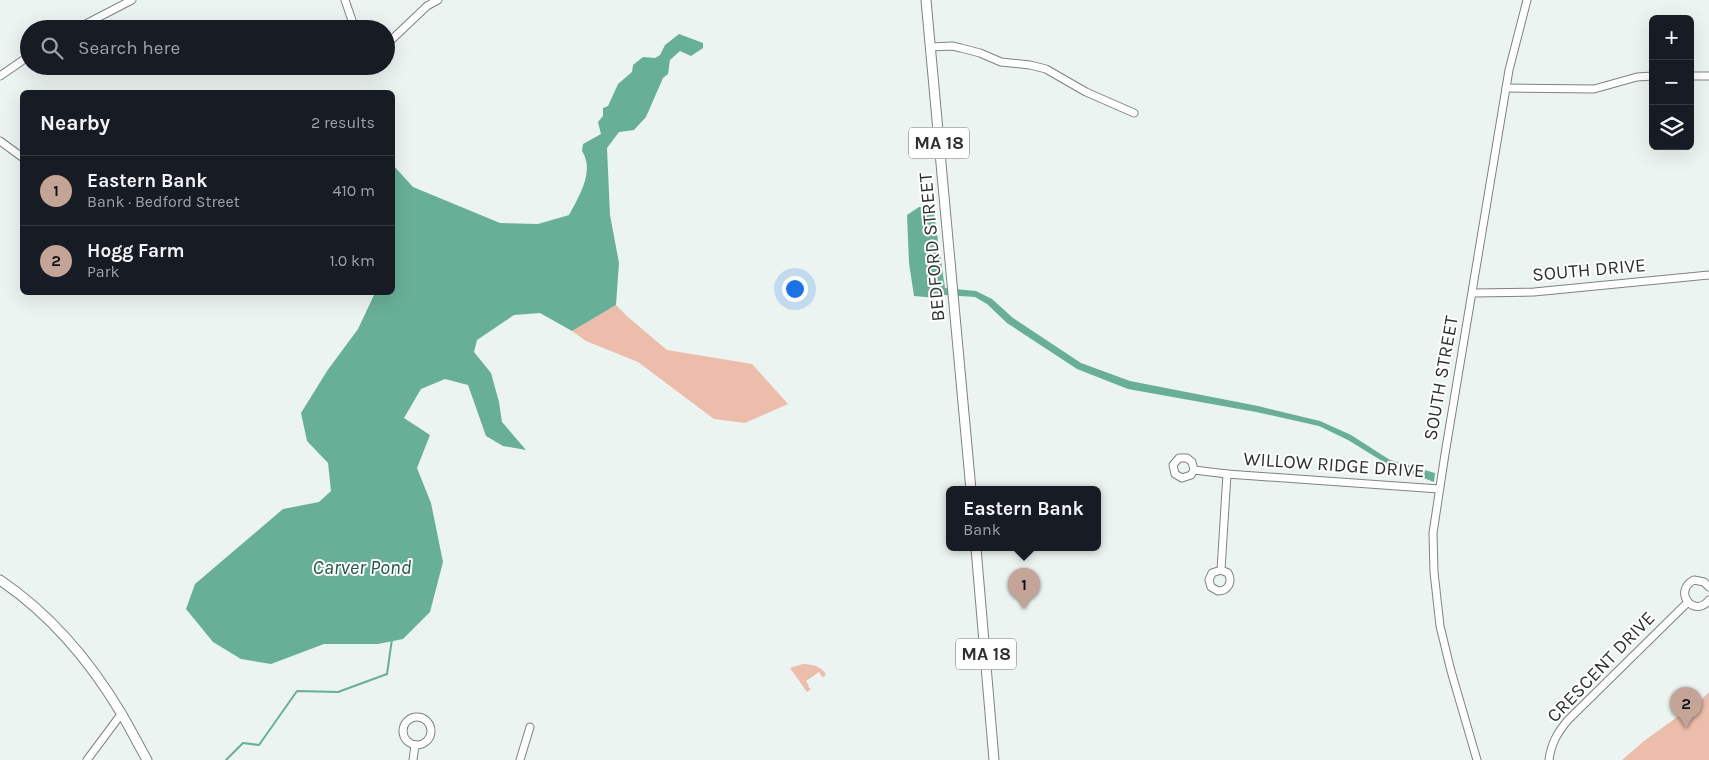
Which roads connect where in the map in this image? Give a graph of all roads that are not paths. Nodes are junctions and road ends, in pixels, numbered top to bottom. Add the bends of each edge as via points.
1 (132, 0) edge
2 (344, 0) edge
3 (438, 0) edge
4 (926, 0) edge
5 (1527, 0) edge
6 (93, 20) edge
7 (352, 20) edge
8 (395, 36) edge
9 (930, 47) junction
10 (20, 62) edge
11 (0, 76) edge
12 (1649, 76) edge
13 (1694, 76) edge
14 (1709, 76) edge
15 (1506, 88) junction
16 (1134, 113) dead end
17 (0, 141) edge
18 (20, 156) edge
19 (1709, 275) edge
20 (1473, 293) junction
21 (1194, 470) dead end
22 (1227, 474) junction
23 (971, 486) edge
24 (1439, 489) junction
25 (976, 551) edge
26 (1221, 570) dead end
27 (0, 580) edge
28 (1709, 586) edge
29 (1709, 600) edge
30 (1688, 602) junction
31 (122, 713) junction
32 (530, 727) dead end
33 (416, 744) dead end
34 (87, 760) edge
35 (147, 760) edge
36 (413, 760) edge
37 (520, 760) edge
38 (994, 760) edge
39 (1477, 760) edge
40 (1549, 760) edge

1 - 6 street
2 - 7 street
3 - 8 street via 427,6
4 - 9 main road, BEDFORD STREET / MA 18
5 - 15 street, SOUTH STREET via 1512,52
9 - 16 street via 952,46 1001,62 1046,69 1086,92
9 - 23 main road, BEDFORD STREET / MA 18
10 - 11 street
12 - 15 street via 1594,89
13 - 14 street
15 - 20 street, SOUTH STREET
17 - 18 street
19 - 20 street, SOUTH DRIVE via 1534,292
20 - 24 street, SOUTH STREET
21 - 22 street, WILLOW RIDGE DRIVE
22 - 24 street, WILLOW RIDGE DRIVE
22 - 26 street, WILLOW RIDGE DRIVE
24 - 39 street, SOUTH STREET via 1433,546 1438,610 1451,671
25 - 38 main road, MA 18
27 - 31 main road via 48,618 97,676
28 - 30 street via 1701,580 1691,582 1684,593
29 - 30 street via 1698,606
30 - 40 street, CRESCENT DRIVE via 1568,720 1556,735
31 - 34 street
31 - 35 main road
32 - 37 street
33 - 36 street

